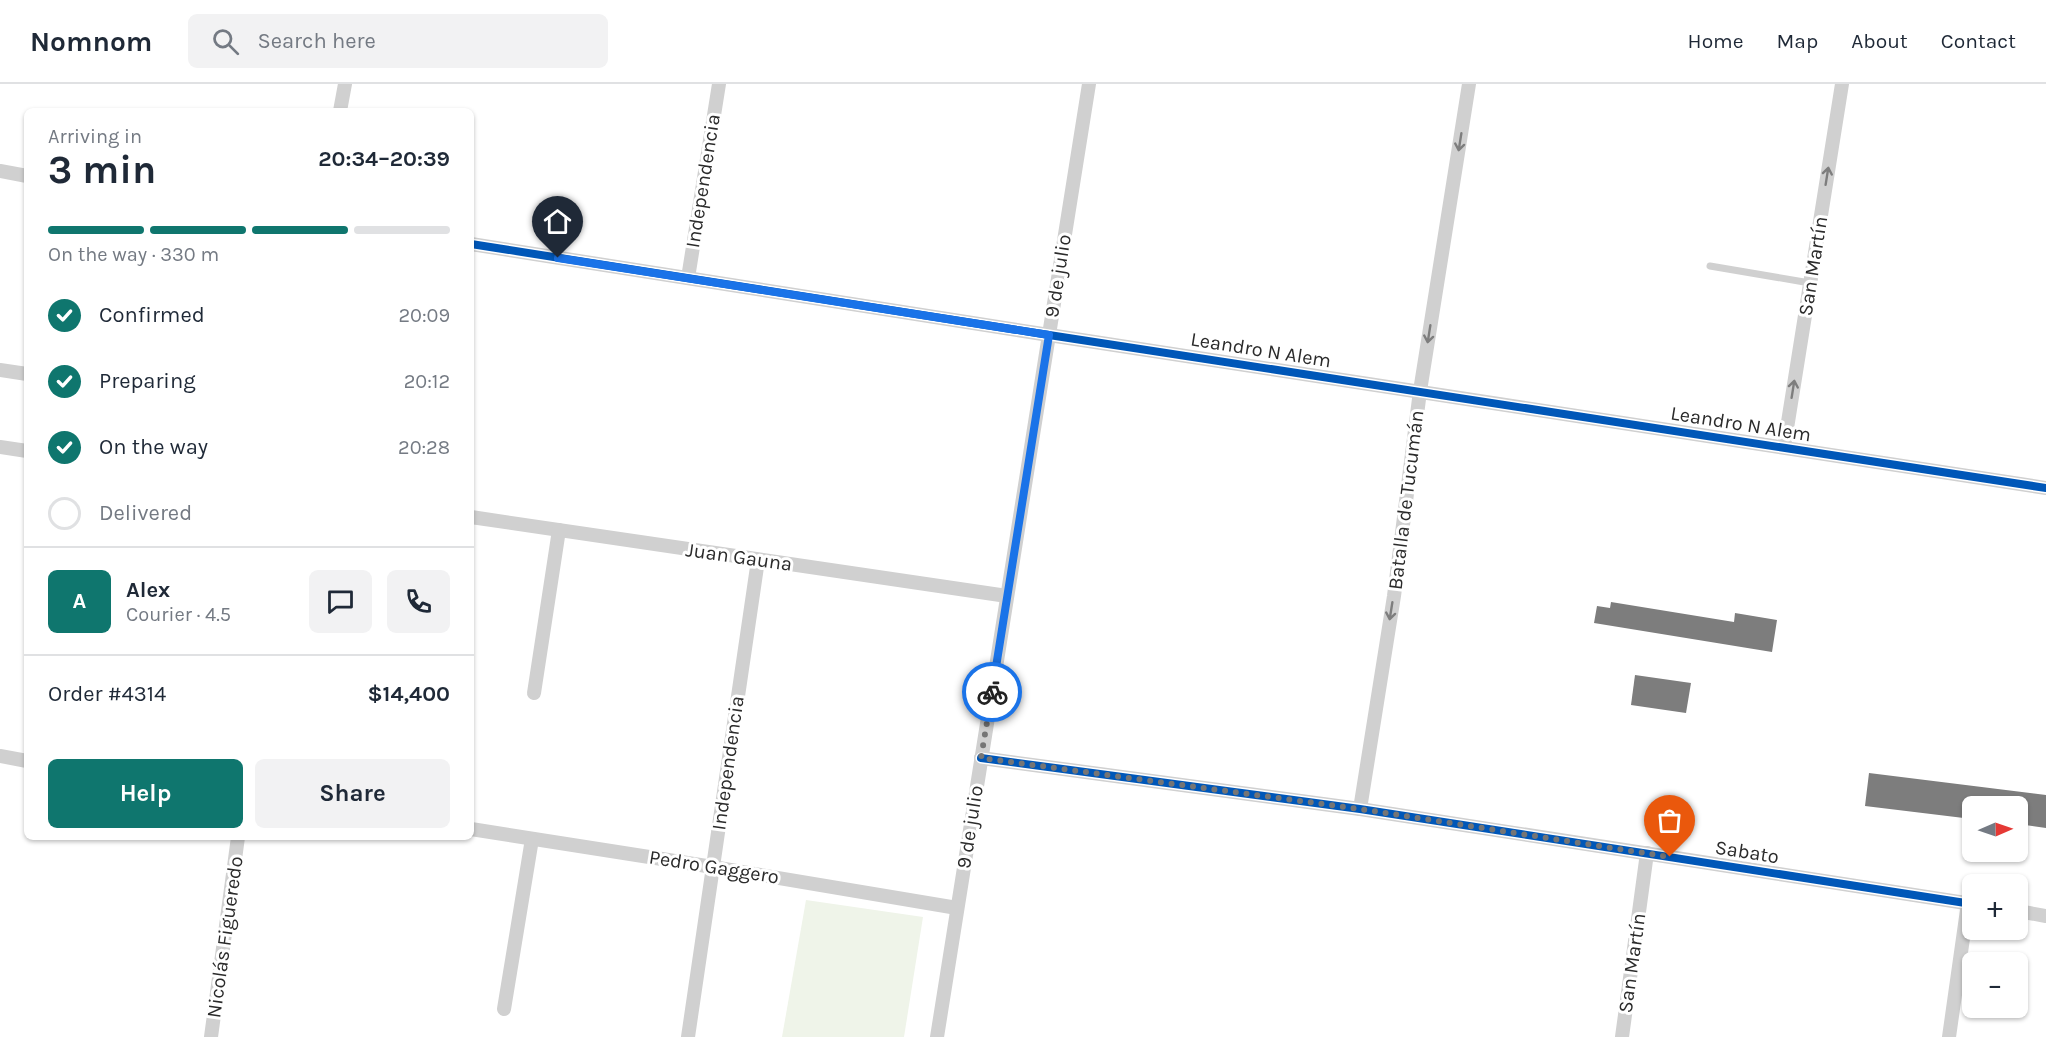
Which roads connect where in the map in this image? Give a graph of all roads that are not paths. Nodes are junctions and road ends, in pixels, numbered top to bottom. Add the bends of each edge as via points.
1 (345, 84) edge
2 (719, 84) edge
3 (1089, 84) edge
4 (1469, 84) edge
5 (1842, 84) edge
6 (341, 108) edge
7 (0, 171) edge
8 (24, 175) edge
9 (474, 244) edge
10 (1710, 266) dead end
11 (688, 278) junction
12 (1810, 284) junction
13 (1049, 335) junction
14 (0, 370) edge
15 (24, 374) edge
16 (1420, 391) junction
17 (0, 447) edge
18 (1784, 447) junction
19 (24, 451) edge
20 (2046, 488) edge
21 (474, 517) edge
22 (559, 530) junction
23 (758, 560) junction
24 (1007, 596) junction
25 (534, 693) dead end
26 (0, 756) edge
27 (981, 758) junction
28 (24, 760) edge
29 (1360, 809) junction
30 (474, 829) edge
31 (532, 839) junction
32 (238, 840) edge
33 (1647, 854) junction
34 (713, 867) junction
35 (1962, 903) edge
36 (957, 908) junction
37 (2028, 913) edge
38 (2046, 916) edge
39 (1964, 940) edge
40 (504, 1009) dead end
41 (212, 1037) edge
42 (688, 1037) edge
43 (937, 1037) edge
44 (1622, 1037) edge
45 (1949, 1037) edge

1 - 6 street
2 - 11 street, Independencia
3 - 13 street, 9 de julio
4 -> 16 street, Batalla de Tucumán
12 -> 5 street, San Martín
7 - 8 street
9 - 11 street, Leandro N Alem
10 - 12 lane
11 - 13 street, Leandro N Alem
18 -> 12 street, San Martín
13 - 16 street, Leandro N Alem
13 - 24 street, 9 de julio
14 - 15 street
16 - 18 street, Leandro N Alem
16 -> 29 street, Batalla de Tucumán via 1394,596
17 - 19 street
18 - 20 street, Leandro N Alem
21 - 22 street, Juan Gauna
22 - 23 street, Juan Gauna
22 - 25 street
23 - 24 street, Juan Gauna
23 - 34 street, Independencia
24 - 27 street, 9 de julio
26 - 28 street
27 - 29 street, Sabato
27 - 36 street, 9 de julio
29 - 33 street, Sabato
30 - 31 street, Pedro Gaggero
31 - 34 street, Pedro Gaggero
31 - 40 street
32 - 41 street, Nicolás Figueredo
33 - 35 street, Sabato
33 - 44 street, San Martín
34 - 36 street, Pedro Gaggero
34 - 42 street, Independencia
36 - 43 street, 9 de julio
37 - 38 street
39 - 45 street

